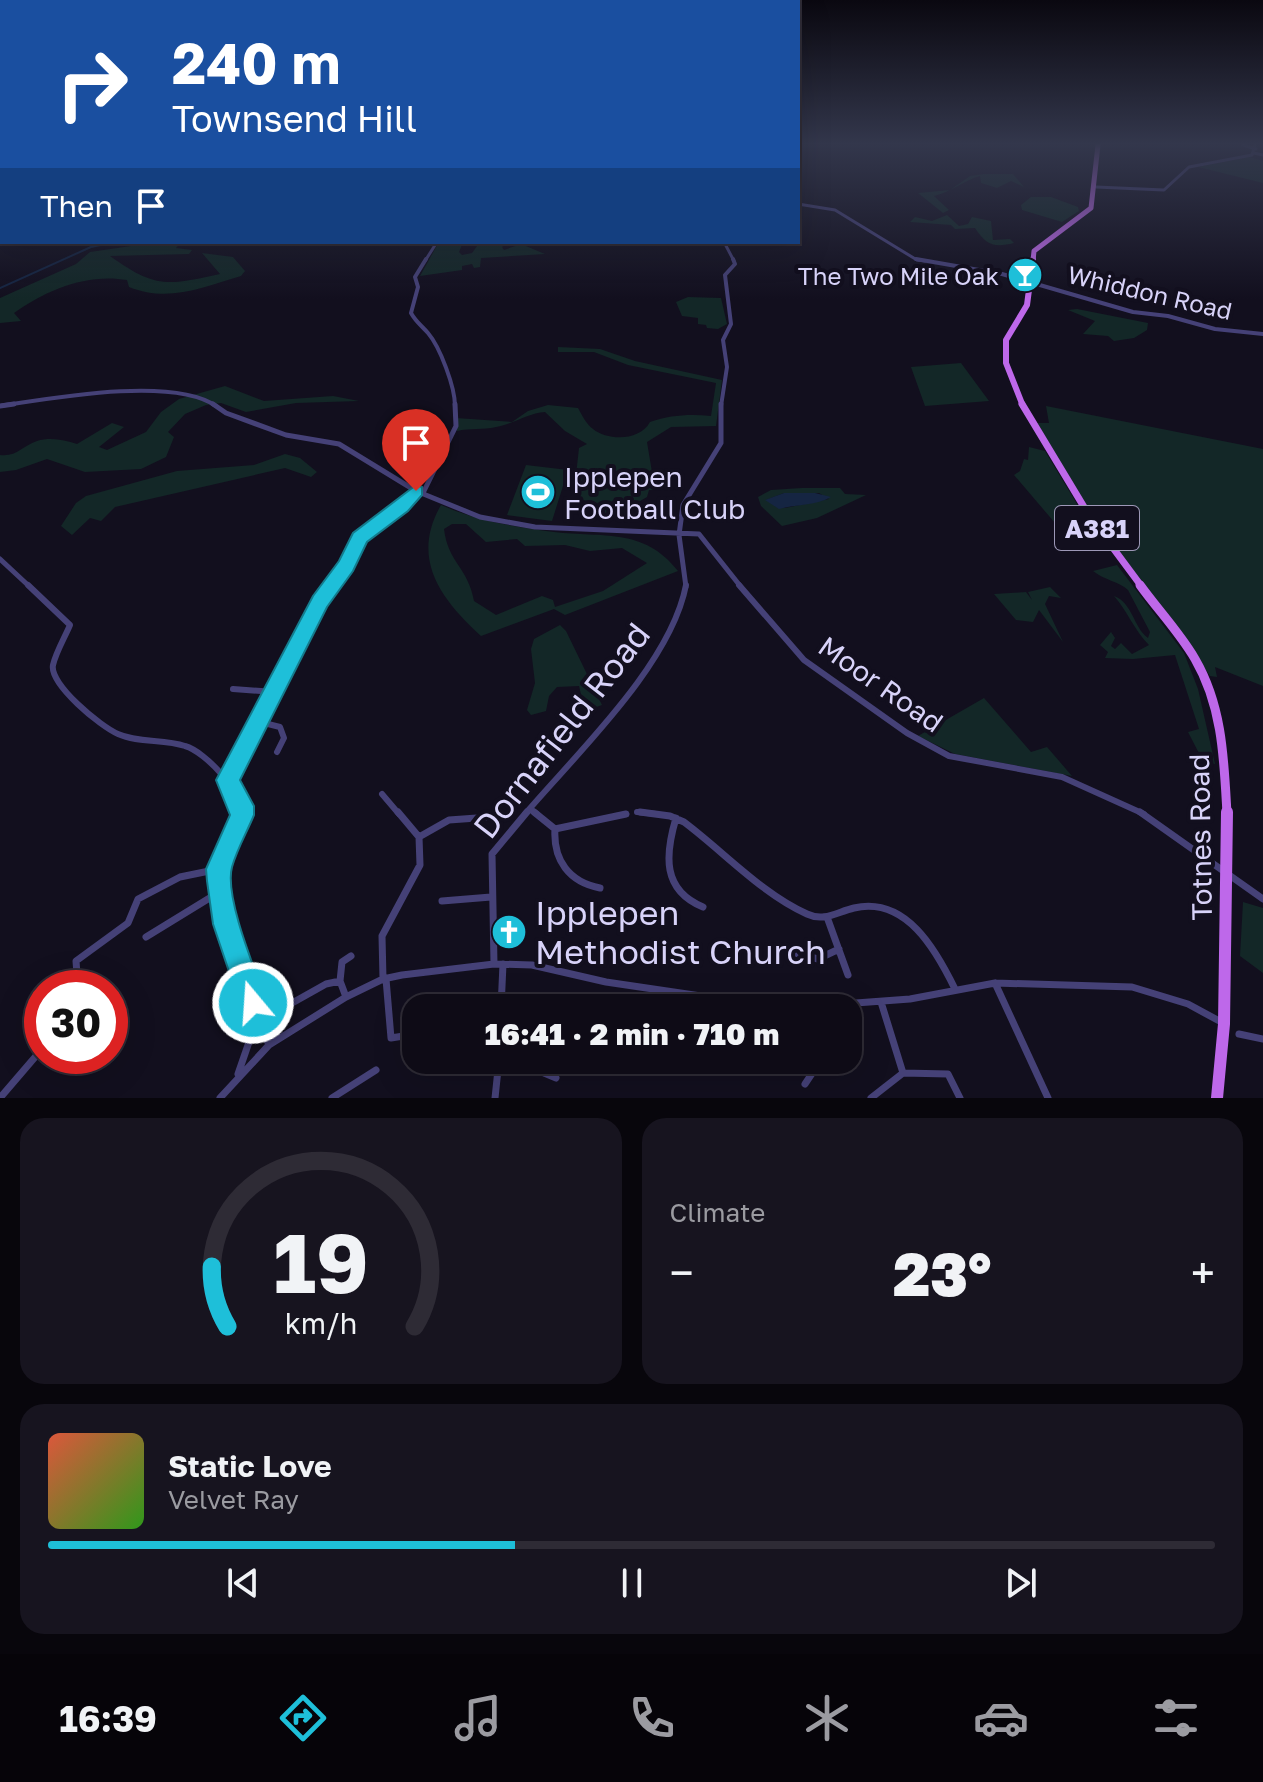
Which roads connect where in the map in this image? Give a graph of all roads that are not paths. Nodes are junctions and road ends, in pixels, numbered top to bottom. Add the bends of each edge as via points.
1 (1093, 196) edge
2 (800, 204) edge
3 (436, 244) edge
4 (725, 244) edge
5 (1031, 282) junction
6 (1263, 334) edge
7 (0, 406) edge
8 (419, 492) junction
9 (679, 531) junction
10 (0, 559) edge
11 (233, 689) dead end
12 (275, 692) junction
13 (260, 722) junction
14 (277, 752) dead end
15 (228, 780) junction
16 (382, 794) dead end
17 (530, 809) junction
18 (637, 812) dead end
19 (626, 814) dead end
20 (491, 817) dead end
21 (676, 818) junction
22 (555, 829) junction
23 (419, 837) junction
24 (219, 869) junction
25 (1227, 877) junction
26 (600, 888) dead end
27 (221, 891) junction
28 (677, 893) junction
29 (491, 897) junction
30 (1263, 899) edge
31 (442, 901) dead end
32 (669, 901) dead end
33 (703, 907) dead end
34 (827, 917) junction
35 (146, 937) dead end
36 (839, 949) junction
37 (798, 954) dead end
38 (351, 956) dead end
39 (498, 964) junction
40 (77, 970) edge
41 (848, 975) dead end
42 (384, 979) junction
43 (340, 981) junction
44 (995, 983) junction
45 (955, 989) junction
46 (500, 994) edge
47 (689, 994) edge
48 (346, 997) junction
49 (881, 1002) junction
50 (862, 1003) edge
51 (285, 1007) dead end
52 (258, 1018) junction
53 (1224, 1024) junction
54 (1239, 1034) dead end
55 (402, 1036) edge
56 (1263, 1039) edge
57 (269, 1045) junction
58 (24, 1070) edge
59 (376, 1070) dead end
60 (903, 1073) junction
61 (498, 1074) edge
62 (546, 1074) edge
63 (812, 1074) edge
64 (556, 1078) dead end
65 (237, 1079) junction
66 (805, 1084) dead end
67 (0, 1098) edge
68 (220, 1098) edge
69 (332, 1098) edge
70 (495, 1098) edge
71 (871, 1098) edge
72 (960, 1098) edge
73 (1048, 1098) edge
74 (1217, 1098) edge

1 - 5 main road, Totnes Road / A381 via 1089,210 1036,247
2 - 5 street, Whiddon Road via 835,210 917,260
3 - 8 street via 415,277 418,287 411,313 428,333 455,389 456,426
4 - 9 street via 735,264 724,285 731,324 723,340 727,367 719,415 721,443 689,491
5 - 6 street, Whiddon Road via 1133,312
5 - 25 main road, Totnes Road / A381 via 1027,305 1006,340 1006,363 1042,442 1114,552 1184,641 1210,690 1226,767
7 - 8 street via 94,392 190,394 286,435 339,444
8 - 9 street via 480,517 535,527
8 - 12 street via 360,538 347,566 320,601
9 - 17 street, Dornafield Road via 687,582 681,613 664,647
9 - 25 street, Moor Road via 699,534 804,660 907,733 949,756 1081,783 1153,819
10 - 15 street via 70,625 52,667 55,681 119,735 188,746
11 - 12 street
12 - 13 street
13 - 14 street via 280,727 284,738
13 - 15 street
15 - 24 street via 242,815
16 - 23 street
17 - 22 street
17 - 29 street, Dornafield Road via 492,854
18 - 21 street
19 - 22 street
20 - 23 street via 449,820
21 - 28 street via 667,856
21 - 34 street via 779,897 809,914
22 - 26 street via 553,847 564,868 582,883
23 - 42 street via 420,865 382,936
24 - 27 street
24 - 40 street via 180,877 138,899 128,923 76,961
25 - 30 street, Moor Road
25 - 53 main road, Totnes Road / A381
27 - 35 street
27 - 52 street via 226,924
28 - 32 street
28 - 33 street
29 - 31 street
29 - 39 street, Dornafield Road
34 - 36 street
34 - 45 street via 866,906 893,910 920,933
36 - 37 street via 818,959
36 - 41 street
38 - 43 street via 342,962
39 - 42 street
39 - 46 street, Dornafield Road
39 - 47 street via 549,967
42 - 48 street
42 - 55 street via 391,1038
43 - 48 street
43 - 51 street
44 - 45 street
44 - 53 street via 1132,987 1188,1004
44 - 73 street
45 - 49 street
48 - 57 street
49 - 50 street
49 - 60 street
52 - 57 street
52 - 65 street
53 - 74 main road, Totnes Road / A381
54 - 56 street
57 - 65 street
58 - 67 street
59 - 69 street
60 - 71 street
60 - 72 street via 948,1074
61 - 70 street
62 - 64 street
63 - 66 street
65 - 68 street

